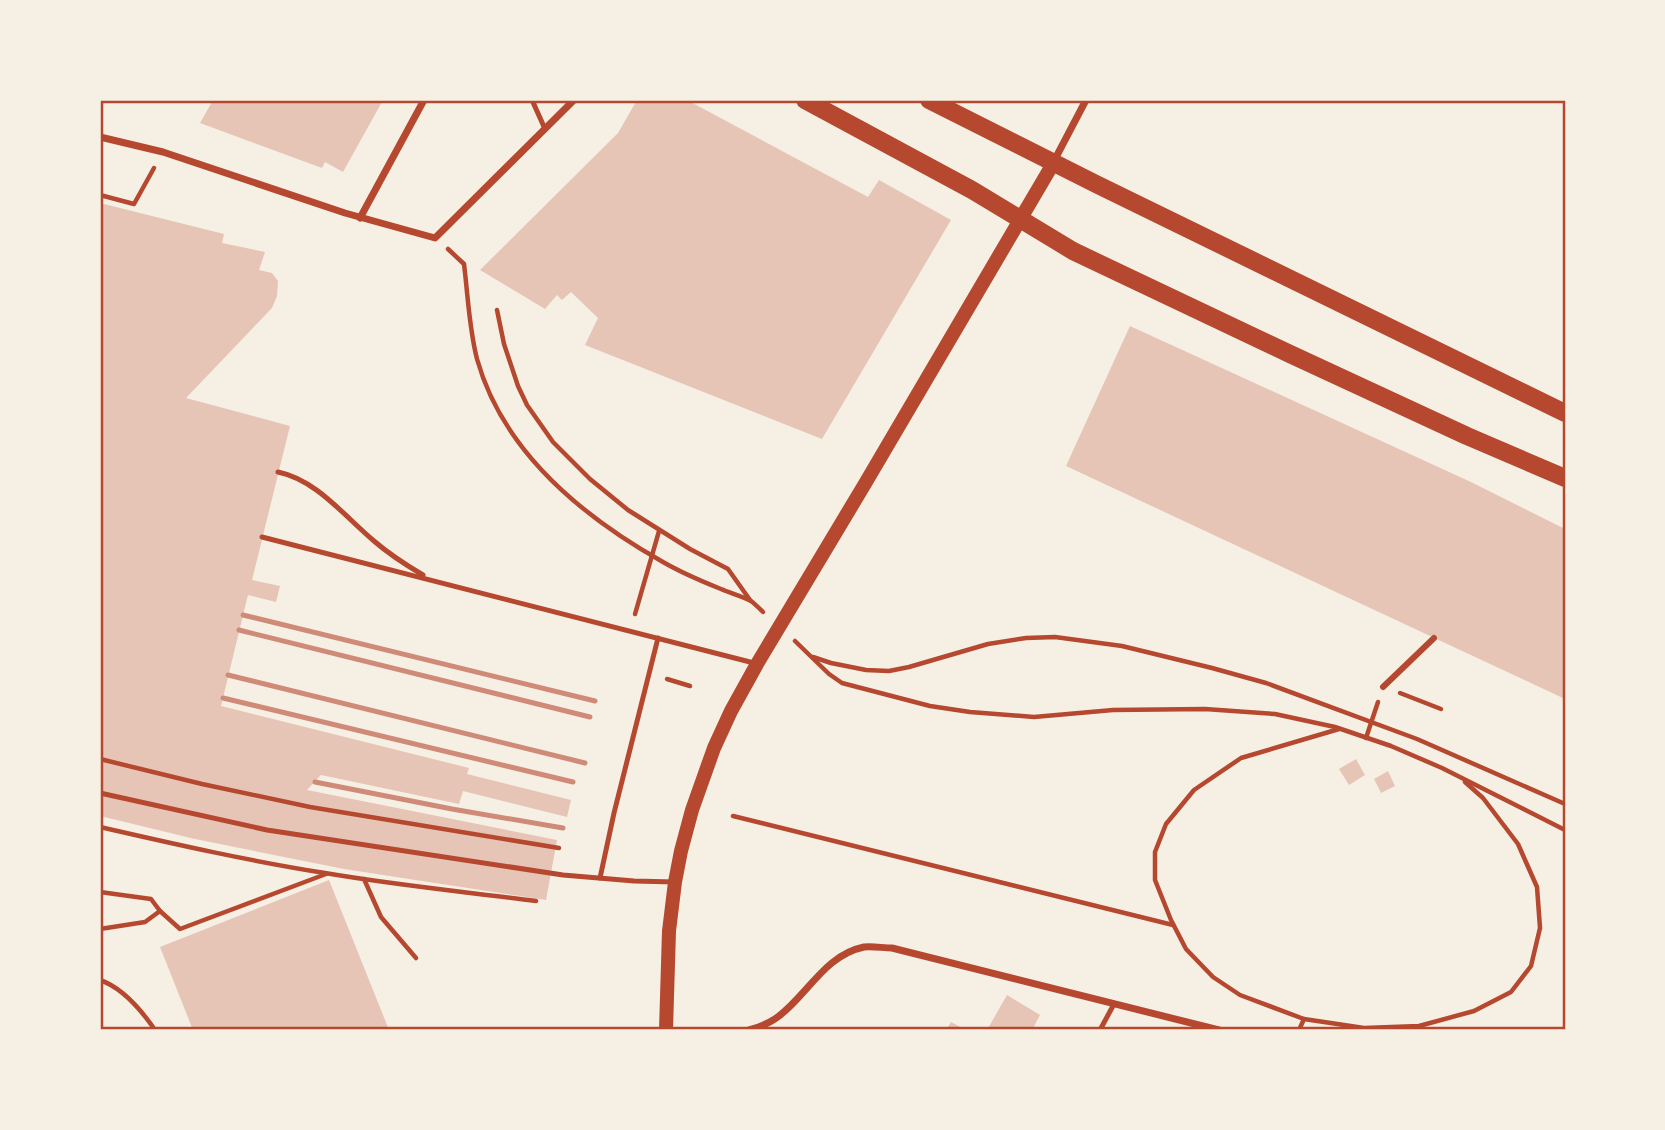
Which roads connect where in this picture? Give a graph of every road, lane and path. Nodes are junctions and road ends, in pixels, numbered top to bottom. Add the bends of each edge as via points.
1 (424, 100) edge
2 (532, 100) edge
3 (574, 100) edge
4 (805, 100) edge
5 (929, 100) edge
6 (1086, 100) edge
7 (545, 129) junction
8 (100, 137) edge
9 (1054, 162) junction
10 (144, 186) dead end
11 (100, 195) edge
12 (360, 218) junction
13 (1020, 219) junction
14 (464, 264) dead end
15 (497, 310) dead end
16 (1565, 414) edge
17 (278, 472) dead end
18 (1565, 478) edge
19 (659, 531) junction
20 (262, 537) dead end
21 (652, 556) junction
22 (429, 579) junction
23 (635, 614) dead end
24 (658, 638) junction
25 (1434, 638) dead end
26 (757, 664) junction
27 (667, 679) dead end
28 (690, 686) dead end
29 (1383, 687) joint
30 (1375, 709) dead end
31 (1441, 709) dead end
32 (1370, 722) junction
33 (1340, 729) junction
34 (1366, 738) junction
35 (100, 759) edge
36 (1457, 776) junction
37 (100, 793) edge
38 (1565, 804) edge
39 (733, 816) dead end
40 (100, 827) edge
41 (1565, 830) edge
42 (559, 848) dead end
43 (327, 874) junction
44 (364, 878) junction
45 (600, 878) junction
46 (675, 883) junction
47 (100, 892) edge
48 (536, 901) dead end
49 (160, 911) junction
50 (100, 922) edge
51 (1174, 926) junction
52 (100, 929) edge
53 (416, 958) dead end
54 (100, 980) edge
55 (1114, 1004) junction
56 (1304, 1019) junction
57 (155, 1030) edge
58 (666, 1030) edge
59 (749, 1030) edge
60 (1100, 1030) edge
61 (1219, 1030) edge
62 (1299, 1030) edge

1 - 12 street
2 - 7 lane
3 - 7 street
4 - 13 main road
5 - 9 main road
6 - 9 street
7 - 12 street via 435,238
8 - 12 street via 163,152
9 - 13 main road
9 - 16 main road
10 - 11 path via 134,204
13 - 18 main road via 1073,251
13 - 26 main road
14 - 21 path via 478,361 511,433 574,501
15 - 19 path via 511,369 544,430 590,479
17 - 22 lane via 305,483
19 - 21 path
19 - 21 path via 728,569 750,601
20 - 22 lane
21 - 23 path
22 - 24 lane
24 - 26 lane
24 - 45 lane
25 - 29 street
26 - 46 main road via 704,772
27 - 28 path
29 - 31 path
30 - 32 path
32 - 33 path via 1266,683 1122,646 1072,639 1042,637 988,644 889,671 812,657 833,678 849,685 970,712 1034,717 1205,709 1275,715
32 - 34 path
32 - 38 path
33 - 34 path
33 - 51 path via 1241,758 1194,790 1166,824 1155,852 1155,880
34 - 36 path
35 - 42 path via 310,807
36 - 41 path
36 - 56 path via 1483,798 1518,844 1537,887 1540,928 1531,967 1511,992 1474,1010 1419,1026 1364,1028
37 - 45 lane via 267,830
39 - 51 path
40 - 43 path
43 - 44 path
43 - 49 path via 180,929
44 - 48 path
44 - 53 path via 381,917
45 - 46 lane
46 - 58 main road via 668,930
47 - 49 path via 151,899
49 - 52 path via 145,922
50 - 52 path
51 - 56 path via 1186,949 1213,977 1240,995
54 - 57 path via 133,1003
55 - 59 street via 892,948 866,947 844,954 781,1015
55 - 60 lane
55 - 61 street
56 - 62 path

